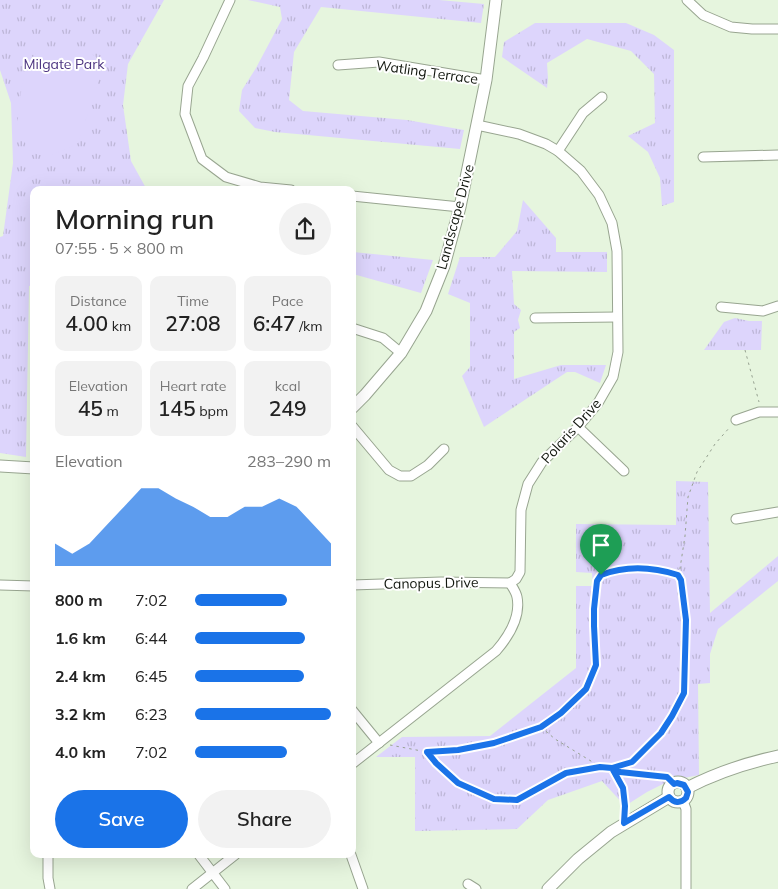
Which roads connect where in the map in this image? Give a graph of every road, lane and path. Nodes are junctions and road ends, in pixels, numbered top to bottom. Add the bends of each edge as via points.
1 (230, 0) edge
2 (496, 0) edge
3 (687, 0) edge
4 (778, 29) edge
5 (338, 65) dead end
6 (486, 80) junction
7 (602, 97) dead end
8 (477, 124) junction
9 (558, 152) junction
10 (778, 155) edge
11 (702, 156) dead end
12 (257, 186) edge
13 (356, 196) edge
14 (460, 207) junction
15 (778, 306) edge
16 (721, 307) dead end
17 (617, 317) junction
18 (535, 318) dead end
19 (356, 329) edge
20 (746, 350) dead end
21 (401, 353) junction
22 (356, 405) edge
23 (762, 412) junction
24 (778, 412) edge
25 (736, 420) joint
26 (578, 427) junction
27 (356, 431) edge
28 (444, 449) dead end
29 (0, 466) edge
30 (30, 468) edge
31 (624, 471) dead end
32 (778, 512) edge
33 (736, 519) dead end
34 (678, 575) junction
35 (510, 583) junction
36 (0, 585) edge
37 (356, 585) edge
38 (30, 586) edge
39 (356, 715) edge
40 (541, 727) junction
41 (379, 743) junction
42 (427, 752) junction
43 (778, 756) edge
44 (356, 761) edge
45 (600, 767) junction
46 (612, 768) junction
47 (674, 784) junction
48 (687, 788) junction
49 (669, 797) junction
50 (683, 801) junction
51 (624, 823) junction
52 (48, 858) edge
53 (201, 858) edge
54 (232, 858) edge
55 (352, 858) edge
56 (213, 872) junction
57 (50, 889) edge
58 (192, 889) edge
59 (225, 889) edge
60 (363, 889) edge
61 (548, 889) edge
62 (686, 889) edge

1 - 12 street via 188,86 185,114 202,159 226,177
2 - 6 street, Landscape Drive
3 - 4 street via 703,15 731,27
5 - 6 street, Watling Terrace via 379,62
6 - 8 street, Landscape Drive
7 - 9 street via 583,113
8 - 9 street, Polaris Drive via 519,134
8 - 14 street, Landscape Drive
9 - 17 street, Polaris Drive via 581,171 595,189 612,223 617,251
10 - 11 street
13 - 14 street
14 - 21 street, Landscape Drive via 444,266 426,311
15 - 16 street via 763,311
17 - 18 street
17 - 26 street, Polaris Drive via 618,352 613,377 598,403
19 - 21 street via 383,338
20 - 23 path
21 - 22 street, Landscape Drive
23 - 24 street
23 - 25 street
25 - 34 path via 715,444 694,480 688,497
26 - 31 street
26 - 35 street, Polaris Drive via 542,462 528,484 521,510 520,572
27 - 28 street via 389,470 400,476 411,476
29 - 30 street
32 - 33 street
34 - 40 path via 640,568 601,575 597,581 594,609 596,665 586,689
34 - 46 path via 686,620 684,693 661,733 632,762
35 - 37 street, Canopus Drive
35 - 41 street via 517,595 518,610 505,640 496,651
36 - 38 street
39 - 41 street
40 - 42 path via 494,743
40 - 45 path
41 - 42 path
41 - 44 street
42 - 45 path via 458,783 494,799 517,800 566,773
43 - 48 street via 744,764
45 - 46 path
46 - 47 path via 620,772 667,777
46 - 51 path via 623,788
47 - 48 street via 681,783
47 - 49 street via 669,789
48 - 50 street
49 - 50 street via 675,802
49 - 51 street
50 - 62 street via 686,809
51 - 61 street via 589,850
52 - 57 street
53 - 56 street
54 - 56 street
55 - 60 street
56 - 58 street
56 - 59 street

